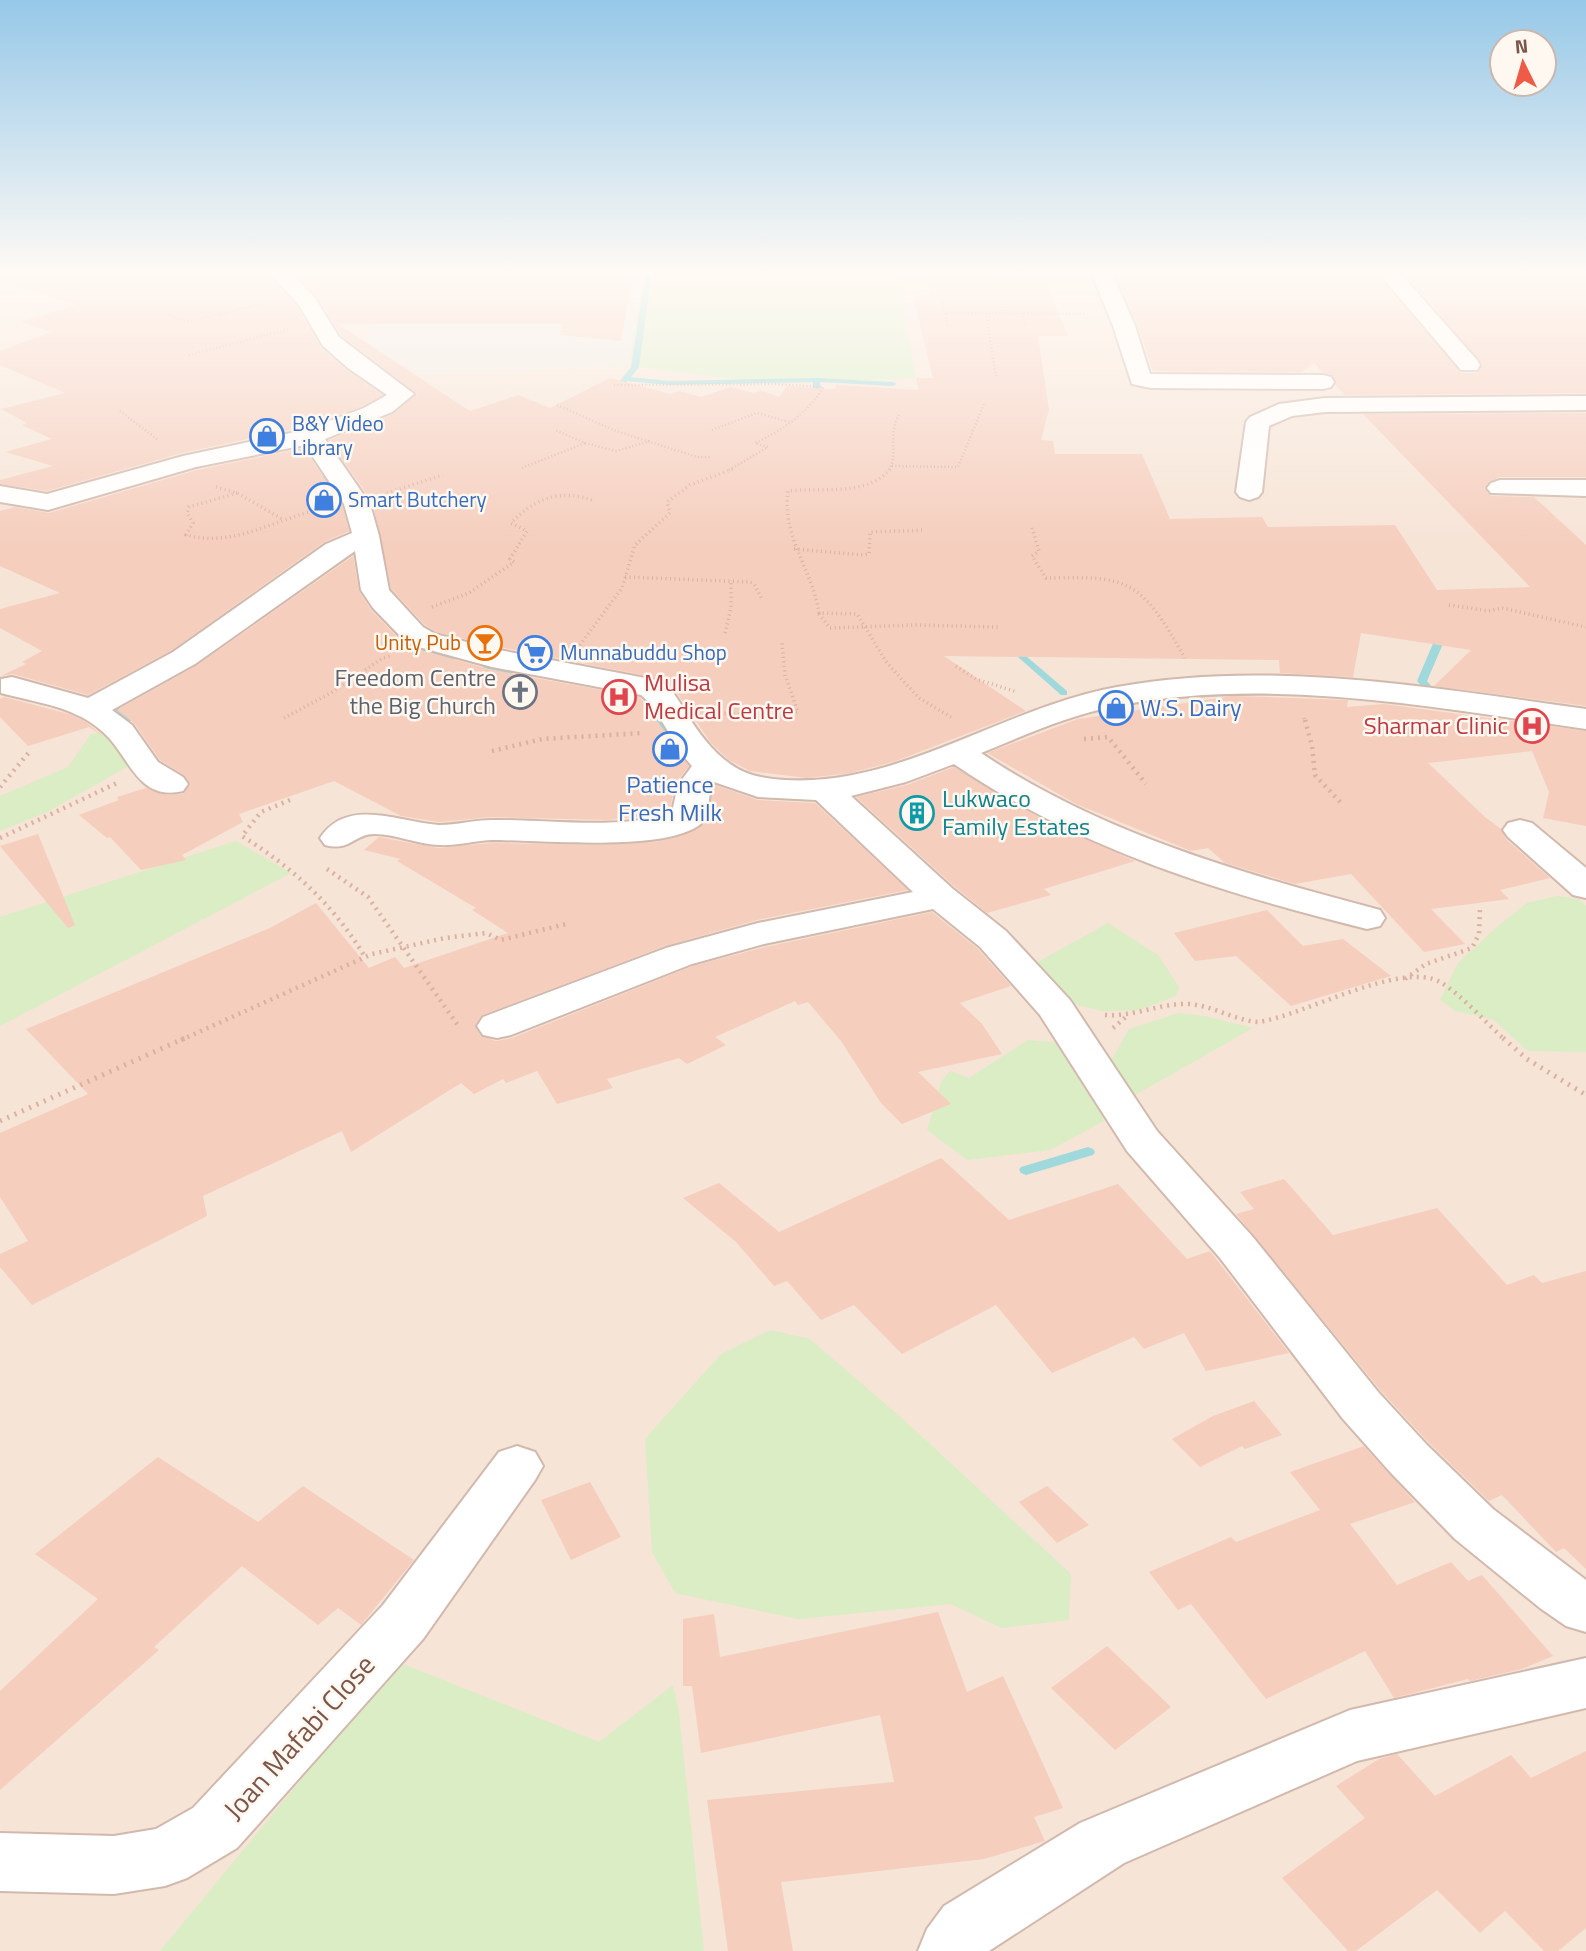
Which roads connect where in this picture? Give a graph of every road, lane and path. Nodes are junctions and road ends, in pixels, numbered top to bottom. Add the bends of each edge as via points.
1 (355, 362) edge
2 (994, 362) edge
3 (1134, 362) edge
4 (1466, 362) edge
5 (1469, 365) dead end
6 (996, 377) dead end
7 (1323, 382) dead end
8 (614, 385) dead end
9 (1586, 403) edge
10 (984, 404) dead end
11 (557, 405) dead end
12 (120, 411) dead end
13 (899, 415) dead end
14 (790, 422) junction
15 (555, 430) dead end
16 (712, 430) dead end
17 (311, 436) junction
18 (651, 441) junction
19 (585, 443) junction
20 (710, 457) dead end
21 (192, 461) junction
22 (892, 466) junction
23 (522, 468) dead end
24 (155, 471) junction
25 (443, 475) dead end
26 (1500, 488) dead end
27 (1586, 488) edge
28 (1249, 492) dead end
29 (237, 493) junction
30 (0, 494) edge
31 (595, 501) dead end
32 (357, 503) junction
33 (282, 519) junction
34 (1032, 528) dead end
35 (924, 530) dead end
36 (366, 536) junction
37 (793, 549) junction
38 (625, 577) junction
39 (731, 582) junction
40 (761, 599) dead end
41 (1449, 605) dead end
42 (819, 613) junction
43 (398, 619) junction
44 (998, 627) dead end
45 (1586, 627) edge
46 (864, 628) junction
47 (725, 632) dead end
48 (435, 643) junction
49 (782, 643) dead end
50 (956, 666) dead end
51 (561, 671) junction
52 (12, 686) dead end
53 (1201, 686) junction
54 (1302, 686) junction
55 (91, 709) junction
56 (1053, 712) junction
57 (284, 718) dead end
58 (1586, 719) edge
59 (676, 721) junction
60 (973, 745) junction
61 (30, 751) dead end
62 (492, 751) dead end
63 (711, 768) junction
64 (158, 777) joint
65 (1146, 785) dead end
66 (0, 787) edge
67 (827, 792) junction
68 (290, 800) dead end
69 (1342, 804) dead end
70 (1520, 830) dead end
71 (0, 838) edge
72 (337, 838) joint
73 (1586, 887) edge
74 (940, 897) junction
75 (1480, 908) dead end
76 (1367, 918) dead end
77 (566, 924) dead end
78 (401, 948) junction
79 (365, 957) junction
80 (1405, 979) junction
81 (1056, 1008) junction
82 (496, 1026) joint
83 (1586, 1094) edge
84 (0, 1121) edge
85 (517, 1466) dead end
86 (1586, 1609) edge
87 (1586, 1683) edge
88 (0, 1862) edge
89 (950, 1951) edge

1 - 17 street via 402,394
2 - 6 path
3 - 7 street via 1146,381
4 - 5 street
8 - 14 path via 823,387 814,402
9 - 28 street via 1287,409 1258,422
10 - 22 path via 958,467
11 - 18 path
12 - 21 path
13 - 22 path via 892,430
14 - 16 path via 757,414
14 - 38 path via 755,443 768,447 737,467 696,481 674,495 667,502 670,513 635,545
15 - 19 path
17 - 21 street
17 - 32 street
18 - 19 path via 616,451
18 - 20 path
19 - 23 path
21 - 24 street
22 - 37 path via 884,478 861,486 788,491 787,523
24 - 29 path via 195,486
24 - 30 street via 48,502
25 - 32 path
26 - 27 street
29 - 33 path
29 - 33 path via 189,508 193,523 186,535 204,542 243,536
31 - 43 path via 559,495 519,514 511,523 527,531 510,559 514,562 469,593
32 - 33 path via 298,512
32 - 36 street
34 - 53 path via 1039,551 1032,556 1046,578 1128,586 1169,630
35 - 37 path via 870,533 869,554 863,555
36 - 43 street via 374,590
36 - 55 street via 336,550 184,658
37 - 42 path via 812,578
38 - 39 path
38 - 51 path via 622,588
39 - 40 path via 754,584
39 - 47 path
41 - 45 path via 1489,611 1502,608
42 - 46 path via 830,628
42 - 46 path via 858,614
43 - 48 street via 413,633
44 - 46 path
46 - 60 path via 887,663 919,698
48 - 51 street
48 - 57 path via 383,658
49 - 59 path via 785,675 798,712
50 - 56 path via 976,679 1032,697
51 - 59 street via 650,688 661,694
52 - 55 street
53 - 54 street
53 - 56 street via 1115,696
54 - 58 street
54 - 69 path via 1301,706 1315,775
55 - 64 street via 121,732
56 - 60 street
56 - 65 path via 1082,740 1108,737
59 - 62 path via 542,739
59 - 63 street
60 - 67 street
60 - 76 street via 982,770 1068,818 1131,846 1207,873
61 - 66 path
63 - 67 street via 766,788
63 - 72 street via 692,786 687,818 663,826 440,835 368,823
64 - 71 path
67 - 74 street
68 - 79 path via 261,813 242,835 280,859 332,907
70 - 73 street
72 - 78 path via 315,856 368,897
74 - 81 street via 993,939
74 - 82 street via 758,934 679,956
75 - 80 path via 1479,934 1472,948 1426,964
77 - 78 path via 501,940 486,933
78 - 79 path
78 - 82 path via 464,1033
79 - 84 path
80 - 81 path via 1263,1022 1194,1004 1113,1017
80 - 83 path via 1426,977 1441,983 1527,1059
81 - 86 street via 1142,1140 1263,1279 1361,1406 1474,1524
85 - 88 street, Joan Mafabi Close via 403,1622 215,1828 165,1857 114,1866
87 - 89 street via 1350,1736 1102,1843 967,1928

